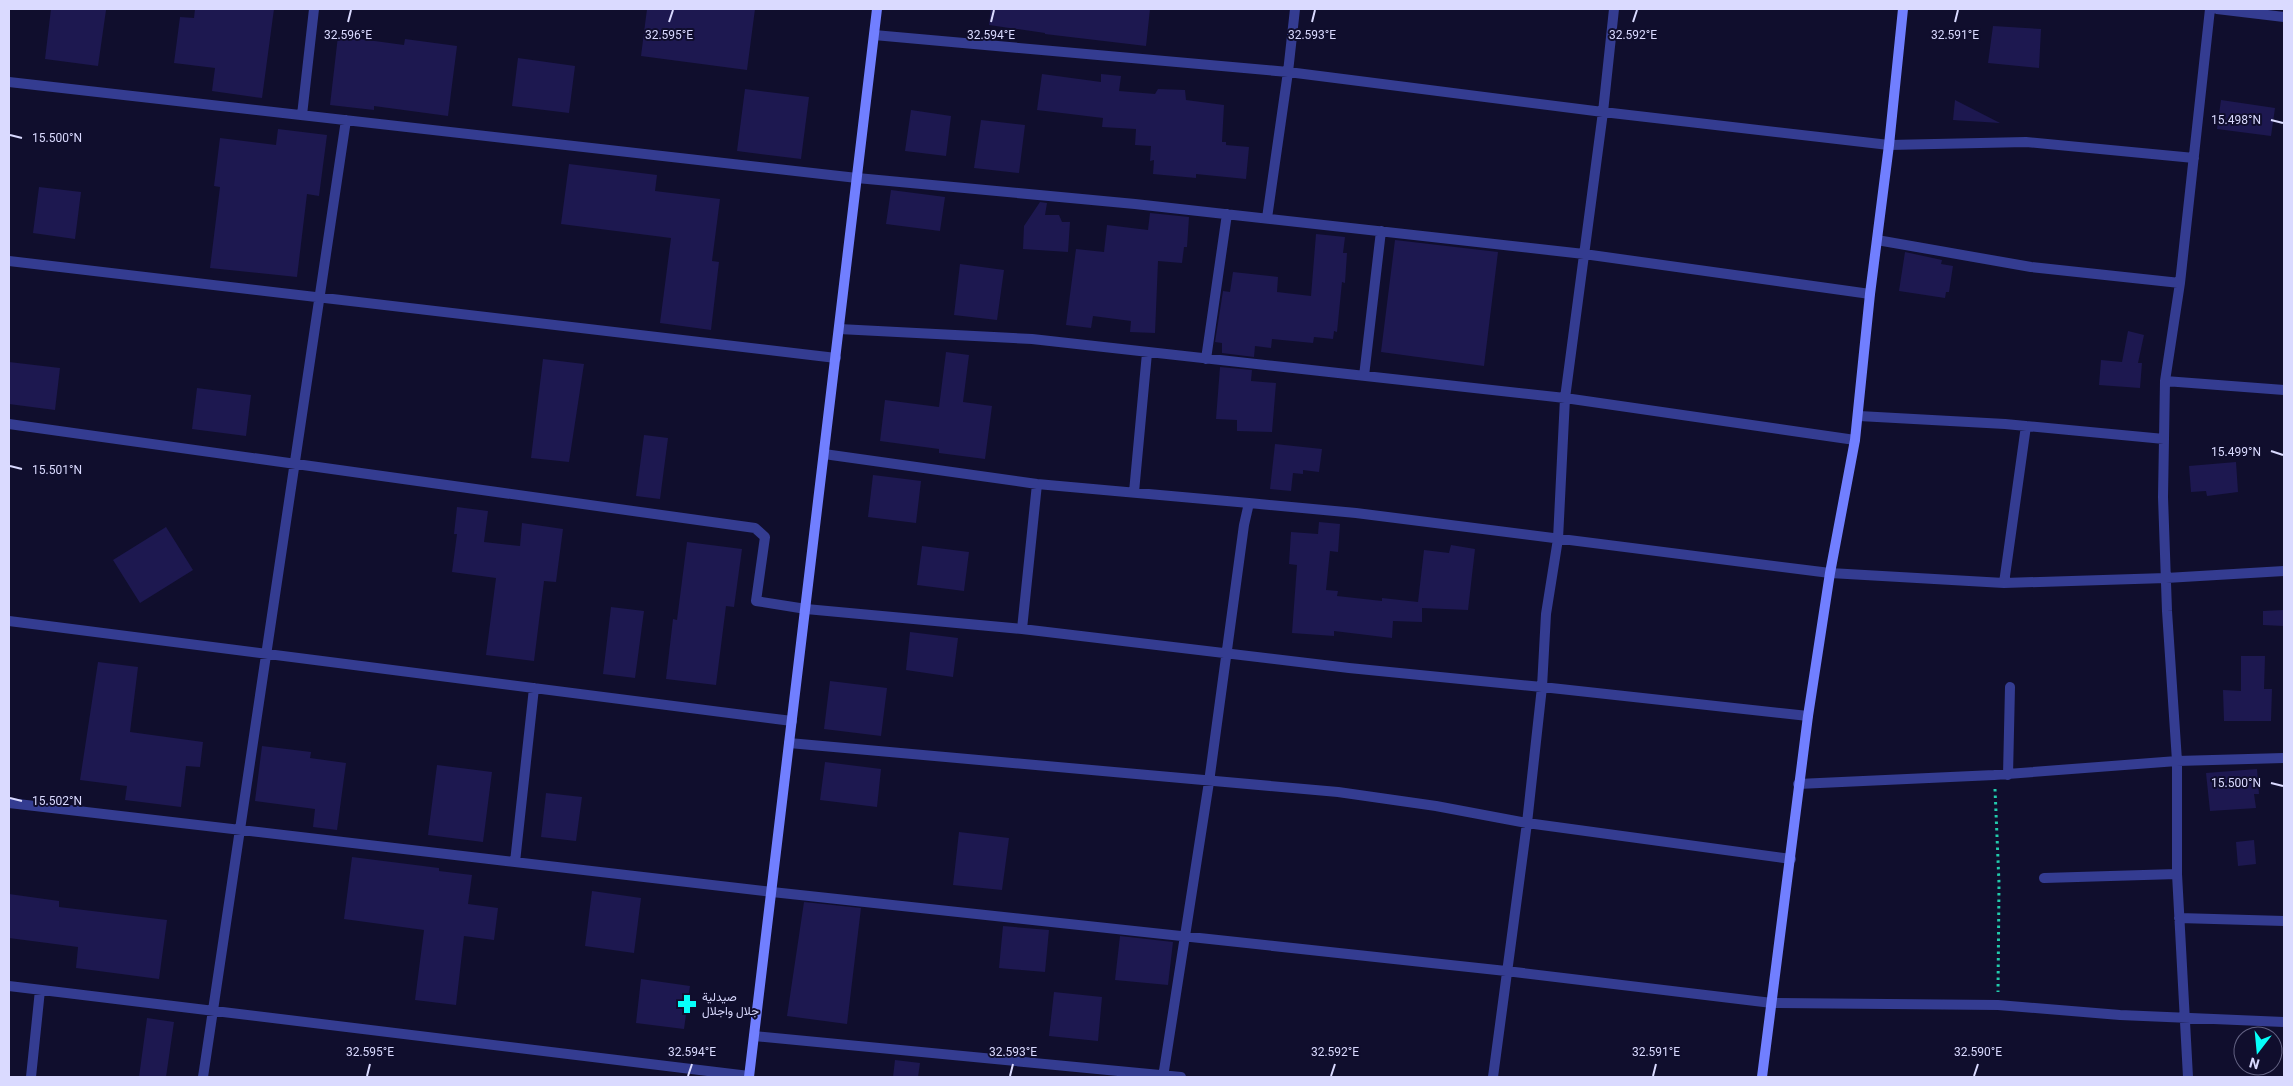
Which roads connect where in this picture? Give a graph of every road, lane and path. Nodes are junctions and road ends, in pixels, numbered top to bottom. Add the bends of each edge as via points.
1 (314, 9) edge
2 (877, 9) edge
3 (1295, 9) edge
4 (1614, 9) edge
5 (1903, 9) edge
6 (2210, 9) edge
7 (2217, 9) edge
8 (2284, 17) edge
9 (874, 35) junction
10 (1288, 72) junction
11 (9, 82) edge
12 (1603, 112) junction
13 (302, 115) junction
14 (346, 120) junction
15 (1889, 145) junction
16 (2194, 158) junction
17 (857, 178) junction
18 (1227, 214) junction
19 (1267, 218) junction
20 (1381, 231) junction
21 (1877, 240) junction
22 (1584, 254) junction
23 (9, 261) edge
24 (2180, 283) junction
25 (1870, 294) junction
26 (320, 297) junction
27 (839, 329) junction
28 (1147, 353) junction
29 (836, 358) junction
30 (1206, 359) junction
31 (1364, 376) junction
32 (2165, 381) junction
33 (2284, 390) edge
34 (1565, 398) junction
35 (1858, 416) junction
36 (9, 424) edge
37 (2026, 426) junction
38 (2164, 439) junction
39 (1855, 440) junction
40 (824, 454) junction
41 (295, 464) junction
42 (1037, 484) junction
43 (1134, 492) junction
44 (1249, 503) junction
45 (1558, 539) junction
46 (2284, 571) edge
47 (1830, 574) junction
48 (2166, 578) junction
49 (2004, 583) junction
50 (806, 609) junction
51 (9, 621) edge
52 (1022, 628) junction
53 (266, 654) junction
54 (1228, 654) junction
55 (1542, 687) junction
56 (2010, 687) dead end
57 (534, 688) junction
58 (1808, 716) junction
59 (792, 721) junction
60 (789, 743) junction
61 (2284, 758) edge
62 (2177, 762) junction
63 (2008, 775) junction
64 (1994, 776) junction
65 (1209, 782) junction
66 (1798, 784) junction
67 (9, 803) edge
68 (1527, 823) junction
69 (240, 830) junction
70 (1791, 859) junction
71 (515, 862) junction
72 (2177, 874) junction
73 (2044, 878) dead end
74 (772, 892) junction
75 (2179, 918) junction
76 (2284, 921) edge
77 (1185, 936) junction
78 (1506, 971) junction
79 (9, 986) edge
80 (40, 990) junction
81 (1772, 1003) junction
82 (1998, 1005) junction
83 (213, 1011) junction
84 (2184, 1017) junction
85 (2284, 1022) edge
86 (754, 1036) junction
87 (1164, 1076) edge
88 (31, 1077) edge
89 (203, 1077) edge
90 (749, 1077) edge
91 (1181, 1077) edge
92 (1493, 1077) edge
93 (1762, 1077) edge
94 (2188, 1077) edge

1 - 13 street
2 - 9 street
3 - 10 street
4 - 12 street
5 - 15 street
6 - 16 street
7 - 8 street
9 - 10 street
9 - 17 street
10 - 12 street
10 - 19 street
11 - 13 street
12 - 15 street
12 - 22 street
13 - 14 street
14 - 17 street
14 - 26 street
15 - 16 street via 2026,142
15 - 21 street
16 - 24 street
17 - 18 street
17 - 27 street
18 - 19 street
18 - 30 street
19 - 20 street
20 - 22 street
20 - 31 street
21 - 24 street via 2031,267
21 - 25 street
22 - 25 street
22 - 34 street
23 - 26 street
24 - 32 street
25 - 35 street
26 - 29 street
26 - 41 street
27 - 28 street via 1032,339
27 - 29 street
28 - 30 street
28 - 43 street
29 - 40 street
30 - 31 street
31 - 34 street
32 - 33 street
32 - 38 street
34 - 39 street
34 - 45 street
35 - 37 street
35 - 39 street
36 - 41 street
37 - 38 street
37 - 49 street
38 - 48 street
39 - 47 street
40 - 42 street
40 - 50 street
41 - 50 street via 755,528 765,537 756,601
41 - 53 street
42 - 43 street
42 - 52 street
43 - 44 street
44 - 45 street
44 - 54 street
45 - 47 street
45 - 55 street via 1546,614
46 - 48 street
47 - 49 street
47 - 58 street
48 - 49 street
48 - 62 street
50 - 52 street
50 - 59 street
51 - 53 street
52 - 54 street
53 - 57 street
53 - 69 street
54 - 55 street
54 - 65 street
55 - 58 street
55 - 68 street
56 - 63 street
57 - 59 street
57 - 71 street
58 - 66 street
59 - 60 street
60 - 65 street
60 - 74 street
61 - 62 street
62 - 63 street
62 - 72 street
63 - 64 street
64 - 66 street
64 - 82 path via 1999,883
65 - 68 street via 1338,792
65 - 77 street
66 - 70 street
67 - 69 street
68 - 70 street
68 - 78 street
69 - 71 street
69 - 83 street
70 - 81 street
71 - 74 street
72 - 73 street
72 - 75 street
74 - 77 street
74 - 86 street
75 - 76 street
75 - 84 street
77 - 78 street
77 - 87 street
78 - 81 street
78 - 92 street
79 - 80 street
80 - 83 street
80 - 88 street
81 - 82 street
81 - 93 street
82 - 84 street
83 - 89 street
83 - 90 street
84 - 85 street
84 - 94 street
86 - 87 street
86 - 90 street
87 - 91 street

